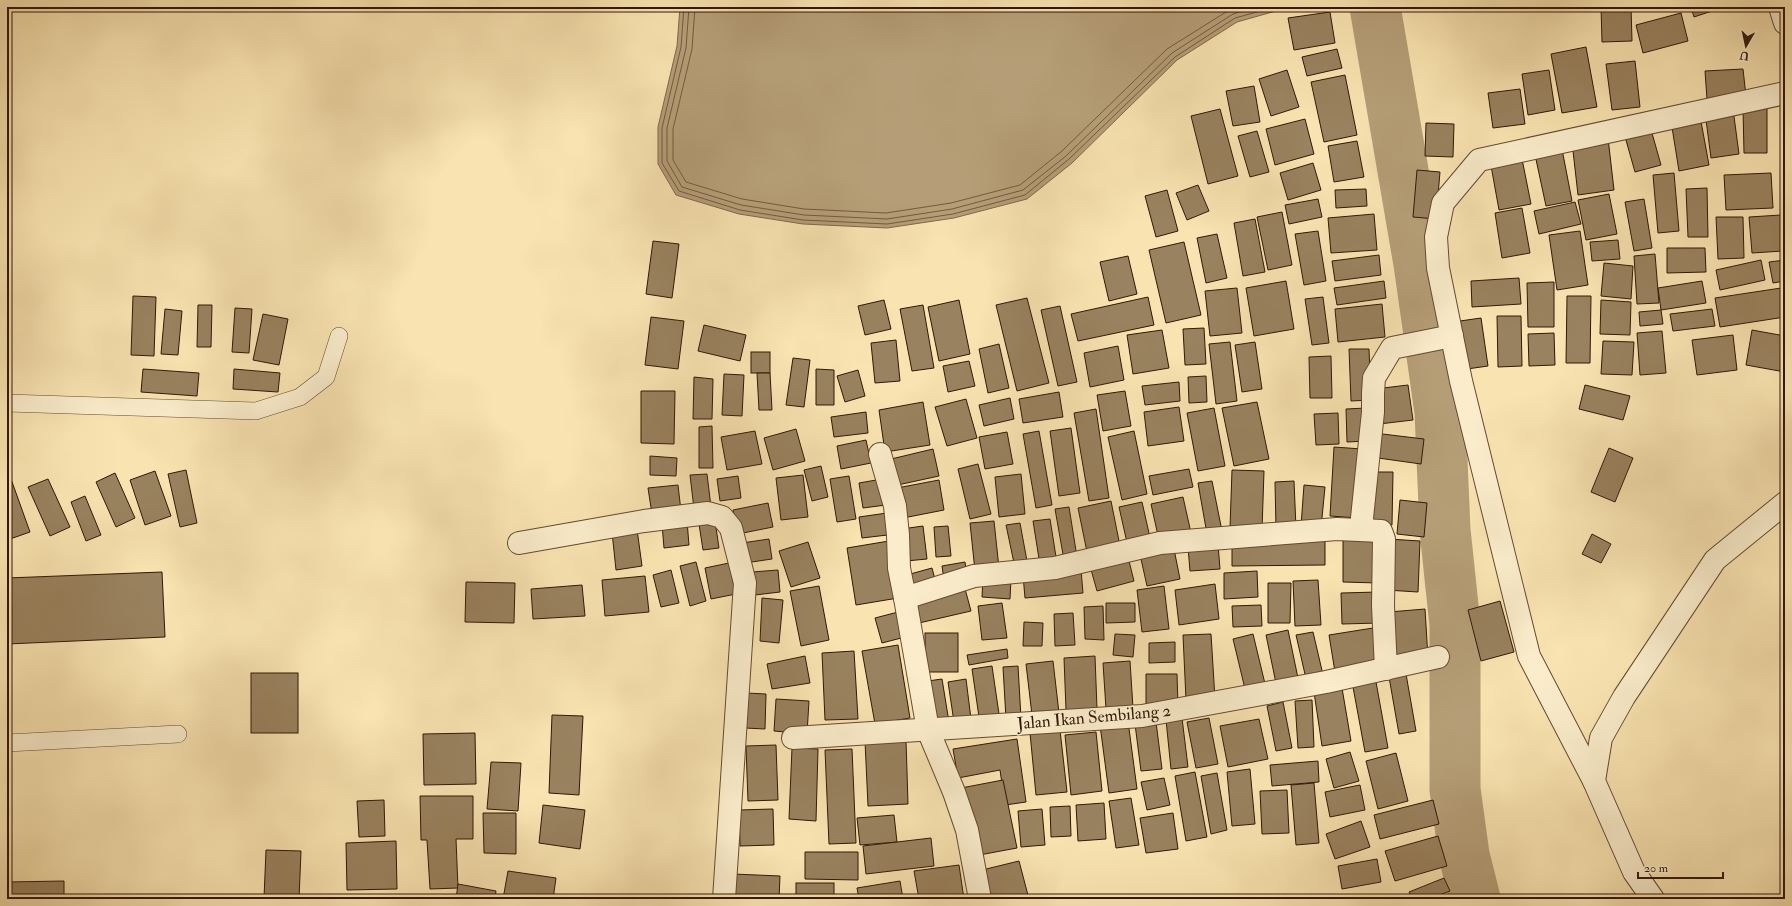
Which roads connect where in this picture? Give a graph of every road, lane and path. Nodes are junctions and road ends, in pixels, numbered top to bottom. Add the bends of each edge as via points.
1 (1780, 7) edge
2 (1785, 23) edge
3 (1785, 94) edge
4 (339, 336) dead end
5 (1452, 336) junction
6 (7, 403) edge
7 (880, 454) dead end
8 (1785, 503) edge
9 (1363, 530) junction
10 (519, 543) dead end
11 (905, 598) junction
12 (1438, 657) dead end
13 (1386, 669) junction
14 (928, 730) junction
15 (178, 734) dead end
16 (793, 738) dead end
17 (7, 743) edge
18 (1594, 781) junction
19 (724, 899) edge
20 (980, 899) edge
21 (1653, 899) edge

1 - 2 street
3 - 5 street via 1478,160 1443,203 1436,237 1438,268
4 - 6 lane via 326,377 300,397 256,410
5 - 9 street via 1392,348 1374,378
5 - 18 street via 1529,656
7 - 11 street via 895,506 899,568
8 - 18 street via 1715,560 1624,697 1601,738
9 - 11 street via 1337,529 1160,543 1055,568 974,576
9 - 13 street via 1381,531 1384,539 1383,606
10 - 19 street via 644,521 708,513 722,517 732,528 745,583
11 - 14 street
12 - 13 street, Jalan Ikan Sembilang 2
13 - 14 street, Jalan Ikan Sembilang 2 via 1142,716
14 - 16 street, Jalan Ikan Sembilang 2
14 - 20 street via 967,830
15 - 17 lane
18 - 21 street via 1634,872

